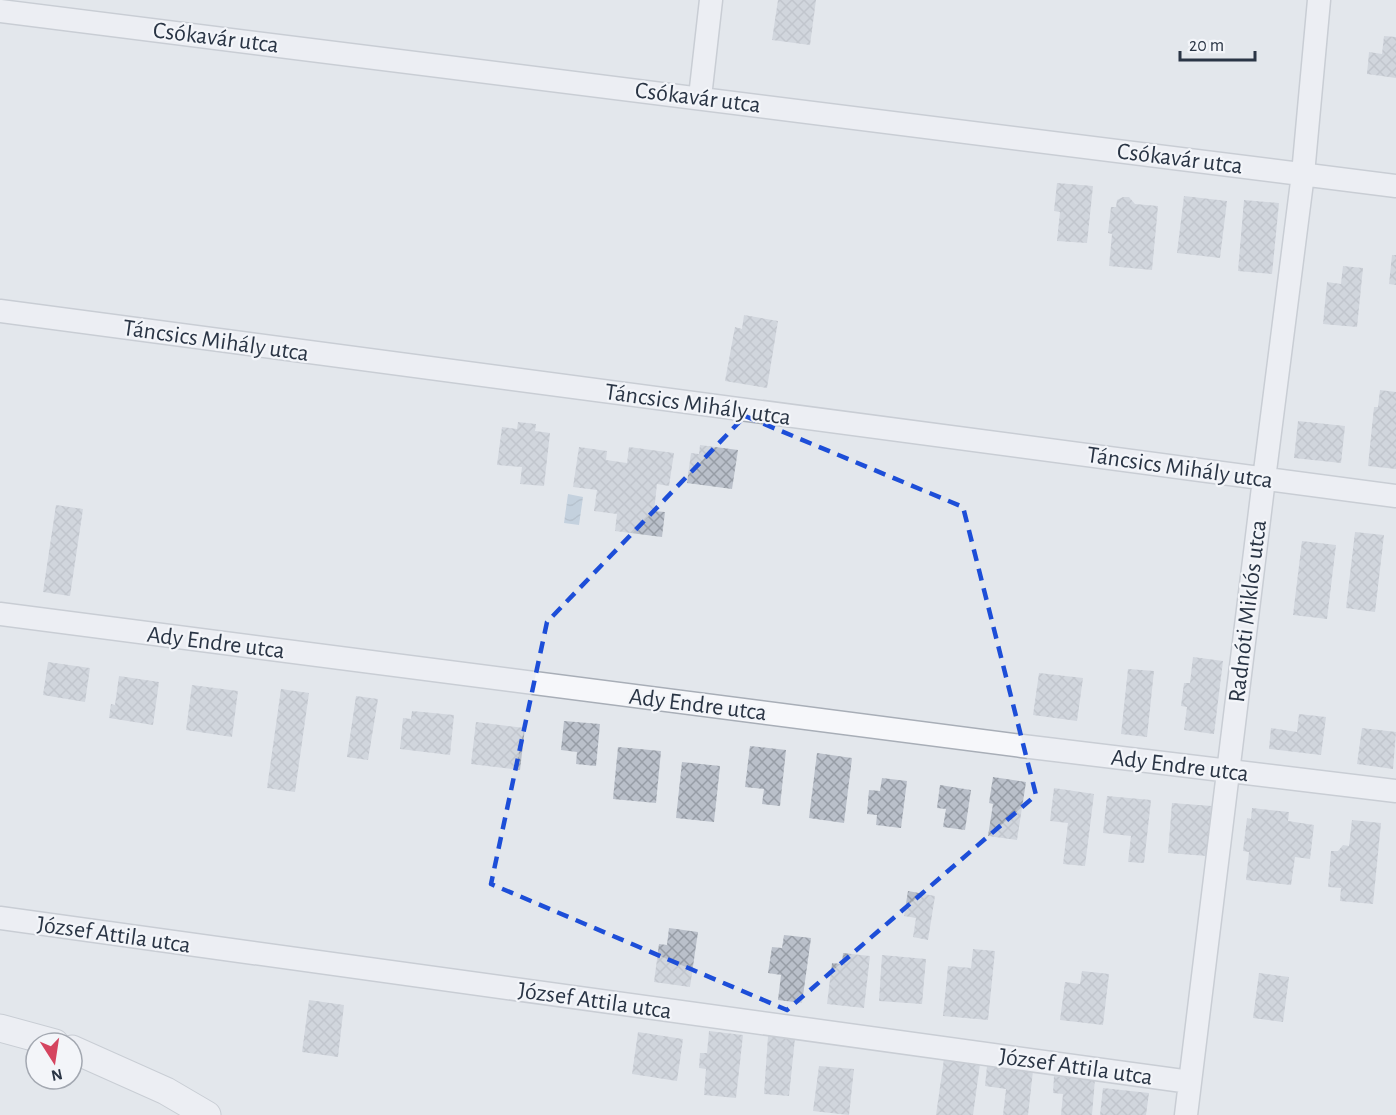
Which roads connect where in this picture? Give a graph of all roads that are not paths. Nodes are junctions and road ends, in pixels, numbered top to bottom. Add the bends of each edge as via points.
1 (711, 0) edge
2 (1319, 0) edge
3 (0, 11) edge
4 (700, 97) junction
5 (1304, 174) junction
6 (1396, 186) edge
7 (0, 311) edge
8 (1264, 479) junction
9 (1396, 496) edge
10 (0, 614) edge
11 (1228, 770) junction
12 (1396, 791) edge
13 (0, 918) edge
14 (0, 1028) edge
15 (24, 1034) edge
16 (84, 1054) edge
17 (1190, 1082) junction
18 (207, 1115) edge
19 (1186, 1115) edge

1 - 4 street
2 - 5 street, Radnóti Miklós utca
3 - 4 street, Csókavár utca
4 - 5 street, Csókavár utca
5 - 6 street, Csókavár utca
5 - 8 street, Radnóti Miklós utca
7 - 8 street, Táncsics Mihály utca
8 - 9 street, Táncsics Mihály utca
8 - 11 street, Radnóti Miklós utca
10 - 11 street, Ady Endre utca
11 - 12 street, Ady Endre utca
11 - 17 street, Radnóti Miklós utca
13 - 17 street, József Attila utca
14 - 15 street
16 - 18 street via 166,1091
17 - 19 street, Radnóti Miklós utca

